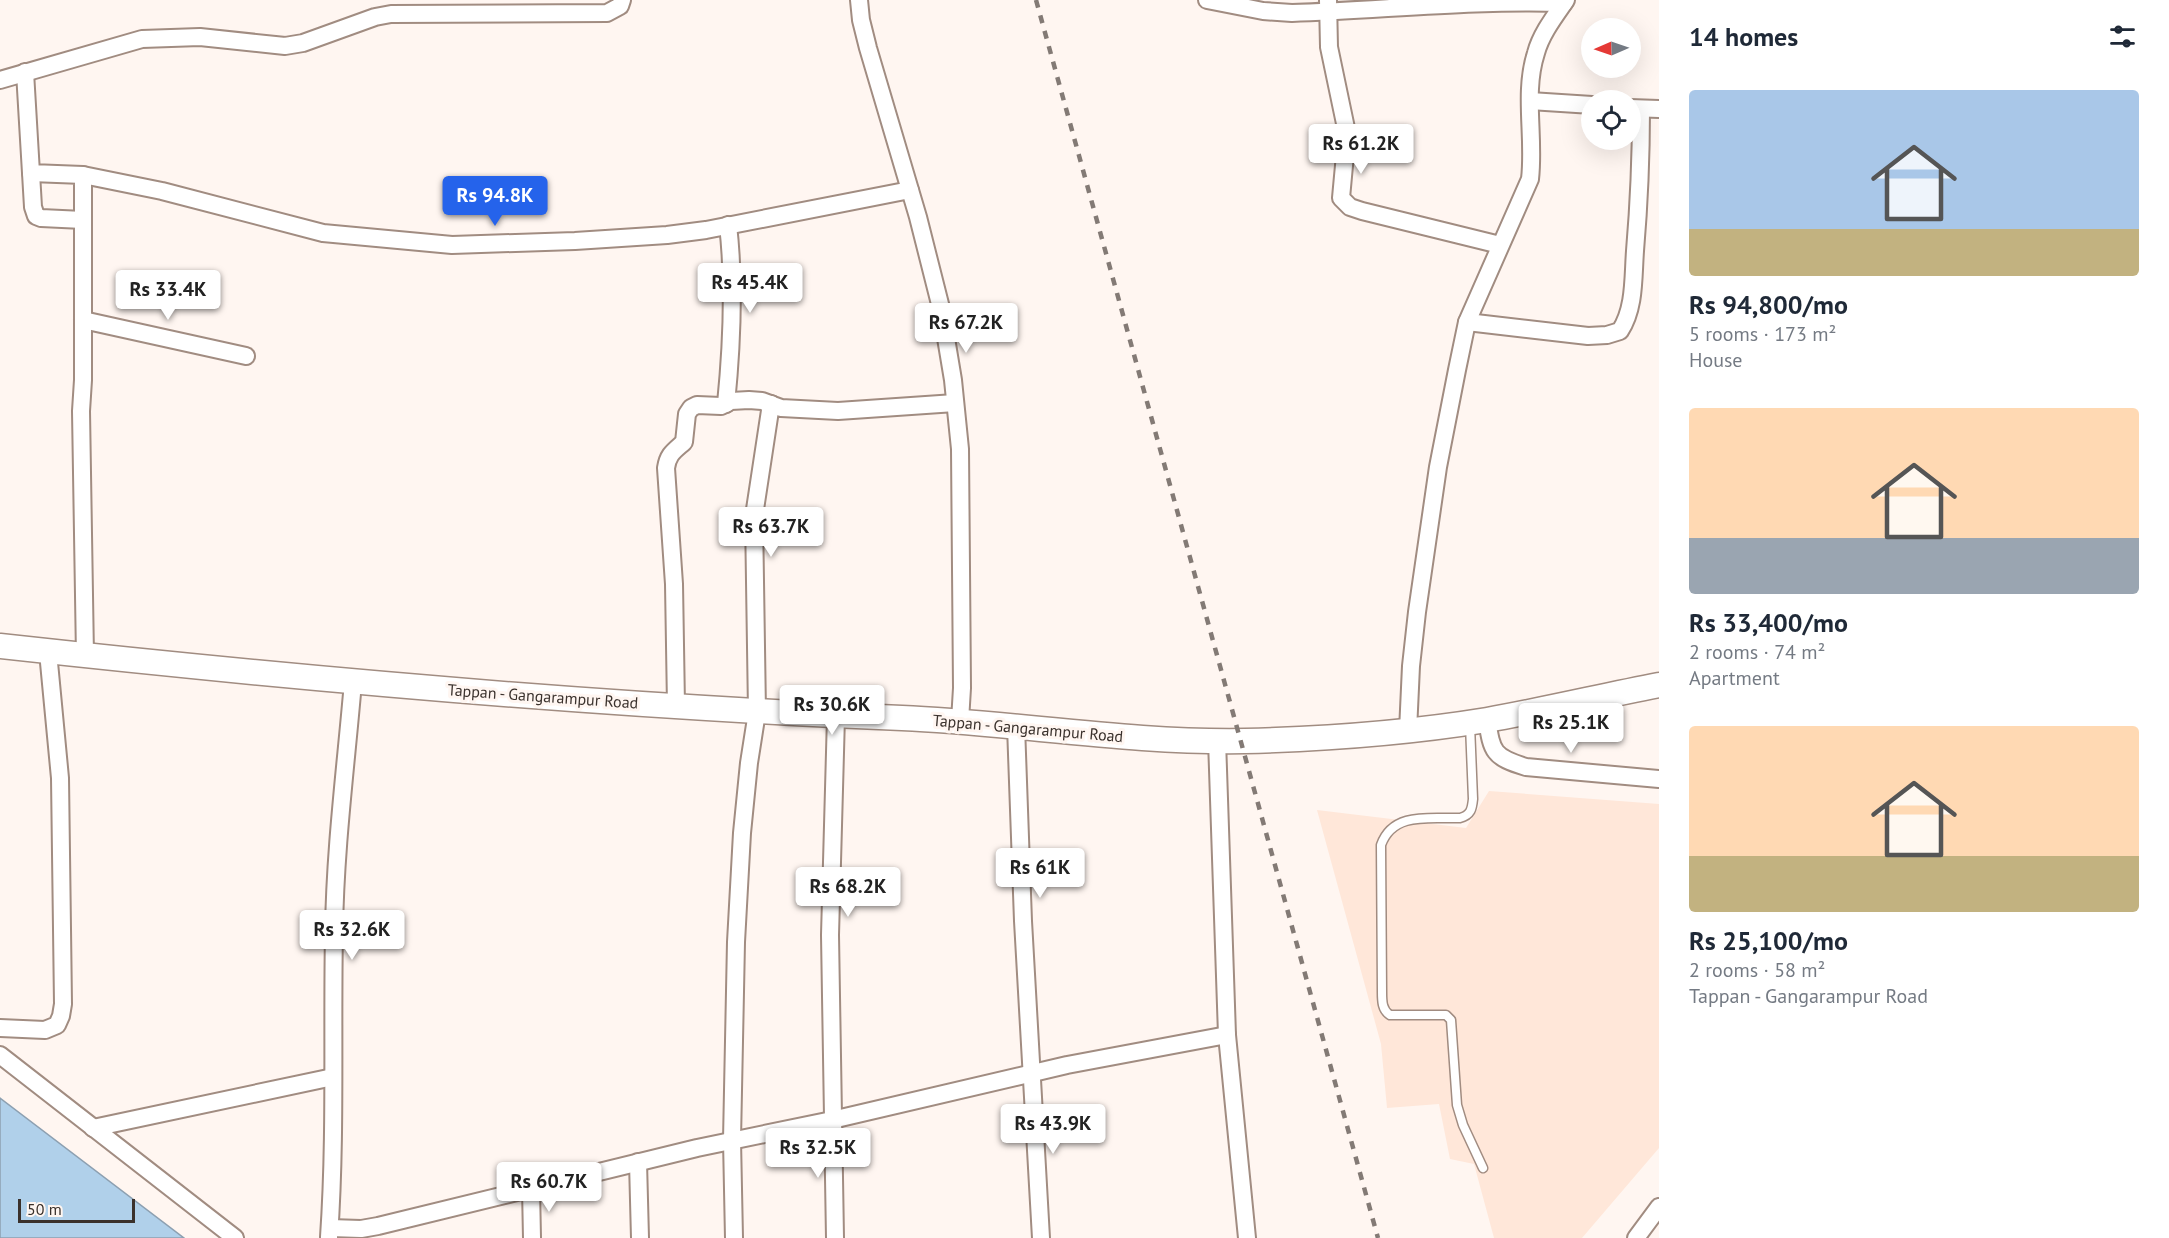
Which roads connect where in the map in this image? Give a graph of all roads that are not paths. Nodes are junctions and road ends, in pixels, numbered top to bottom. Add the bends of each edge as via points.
1 (622, 0) edge
2 (859, 0) edge
3 (1207, 0) edge
4 (1430, 2) edge
5 (1565, 2) edge
6 (1328, 6) edge
7 (25, 72) junction
8 (0, 80) edge
9 (1530, 101) junction
10 (1581, 104) edge
11 (1641, 108) edge
12 (1659, 109) edge
13 (1638, 150) edge
14 (31, 173) junction
15 (83, 176) junction
16 (910, 190) junction
17 (83, 220) junction
18 (728, 225) junction
19 (1500, 245) junction
20 (83, 320) junction
21 (1467, 322) junction
22 (246, 356) dead end
23 (955, 403) junction
24 (726, 404) junction
25 (771, 405) junction
26 (0, 646) edge
27 (48, 652) junction
28 (86, 656) junction
29 (353, 682) junction
30 (1659, 685) edge
31 (676, 706) junction
32 (757, 712) junction
33 (836, 716) junction
34 (960, 721) junction
35 (1478, 721) junction
36 (1016, 726) junction
37 (1408, 730) junction
38 (1217, 740) junction
39 (1659, 779) edge
40 (0, 1028) edge
41 (1227, 1035) junction
42 (0, 1055) edge
43 (1032, 1074) junction
44 (333, 1077) junction
45 (832, 1120) junction
46 (93, 1128) junction
47 (732, 1140) junction
48 (638, 1162) junction
49 (1483, 1168) dead end
50 (531, 1188) junction
51 (1659, 1207) edge
52 (330, 1233) edge
53 (235, 1238) edge
54 (532, 1238) edge
55 (640, 1238) edge
56 (734, 1238) edge
57 (835, 1238) edge
58 (1041, 1238) edge
59 (1247, 1238) edge
60 (1636, 1238) edge

1 - 7 street via 620,6 607,13 391,14 285,46 200,37 142,39
2 - 16 street via 868,48
3 - 6 street via 1282,13
4 - 5 street
4 - 6 street
5 - 9 street via 1536,52
6 - 19 street via 1329,47 1347,133 1341,192 1344,203
7 - 8 street
7 - 14 street
9 - 10 street
9 - 19 street via 1530,179
11 - 12 street
13 - 21 street via 1640,187 1631,298 1628,318 1620,332 1588,336
14 - 15 street
14 - 17 street via 36,216
15 - 17 street
15 - 18 street via 162,191 323,233 430,244 575,241 667,235
16 - 18 street
16 - 23 street via 941,308
17 - 20 street
18 - 24 street via 733,294
19 - 21 street
20 - 22 street
20 - 28 street
21 - 37 street via 1444,432 1421,581
23 - 25 street via 838,411
23 - 34 street via 960,449
24 - 25 street via 749,400
24 - 31 street via 691,408 684,442 667,458
25 - 32 street via 754,516
26 - 27 main road, Tappan - Gangarampur Road
27 - 28 main road, Tappan - Gangarampur Road
27 - 40 street via 60,778 63,1004 57,1025 45,1030
28 - 29 main road, Tappan - Gangarampur Road
29 - 31 main road, Tappan - Gangarampur Road
29 - 44 street via 336,886
30 - 35 main road, Tappan - Gangarampur Road
31 - 32 main road, Tappan - Gangarampur Road
32 - 33 main road, Tappan - Gangarampur Road
32 - 47 street via 739,884
33 - 34 main road, Tappan - Gangarampur Road
33 - 45 street via 830,935
34 - 36 main road, Tappan - Gangarampur Road
35 - 37 main road, Tappan - Gangarampur Road
35 - 39 street via 1496,753 1526,767
35 - 49 lane via 1472,811 1460,818 1402,821 1385,834 1381,845 1382,992 1383,1005 1390,1015 1446,1015 1451,1020 1457,1106
36 - 38 main road, Tappan - Gangarampur Road via 1152,739
36 - 43 street
37 - 38 main road, Tappan - Gangarampur Road
38 - 41 street
41 - 43 street
41 - 59 street
42 - 46 street
43 - 45 street
43 - 58 street
44 - 46 street
44 - 52 street
45 - 47 street
45 - 57 street
46 - 53 street
47 - 48 street
47 - 56 street
48 - 50 street
48 - 55 street
50 - 52 street via 378,1226
50 - 54 street
51 - 60 street

